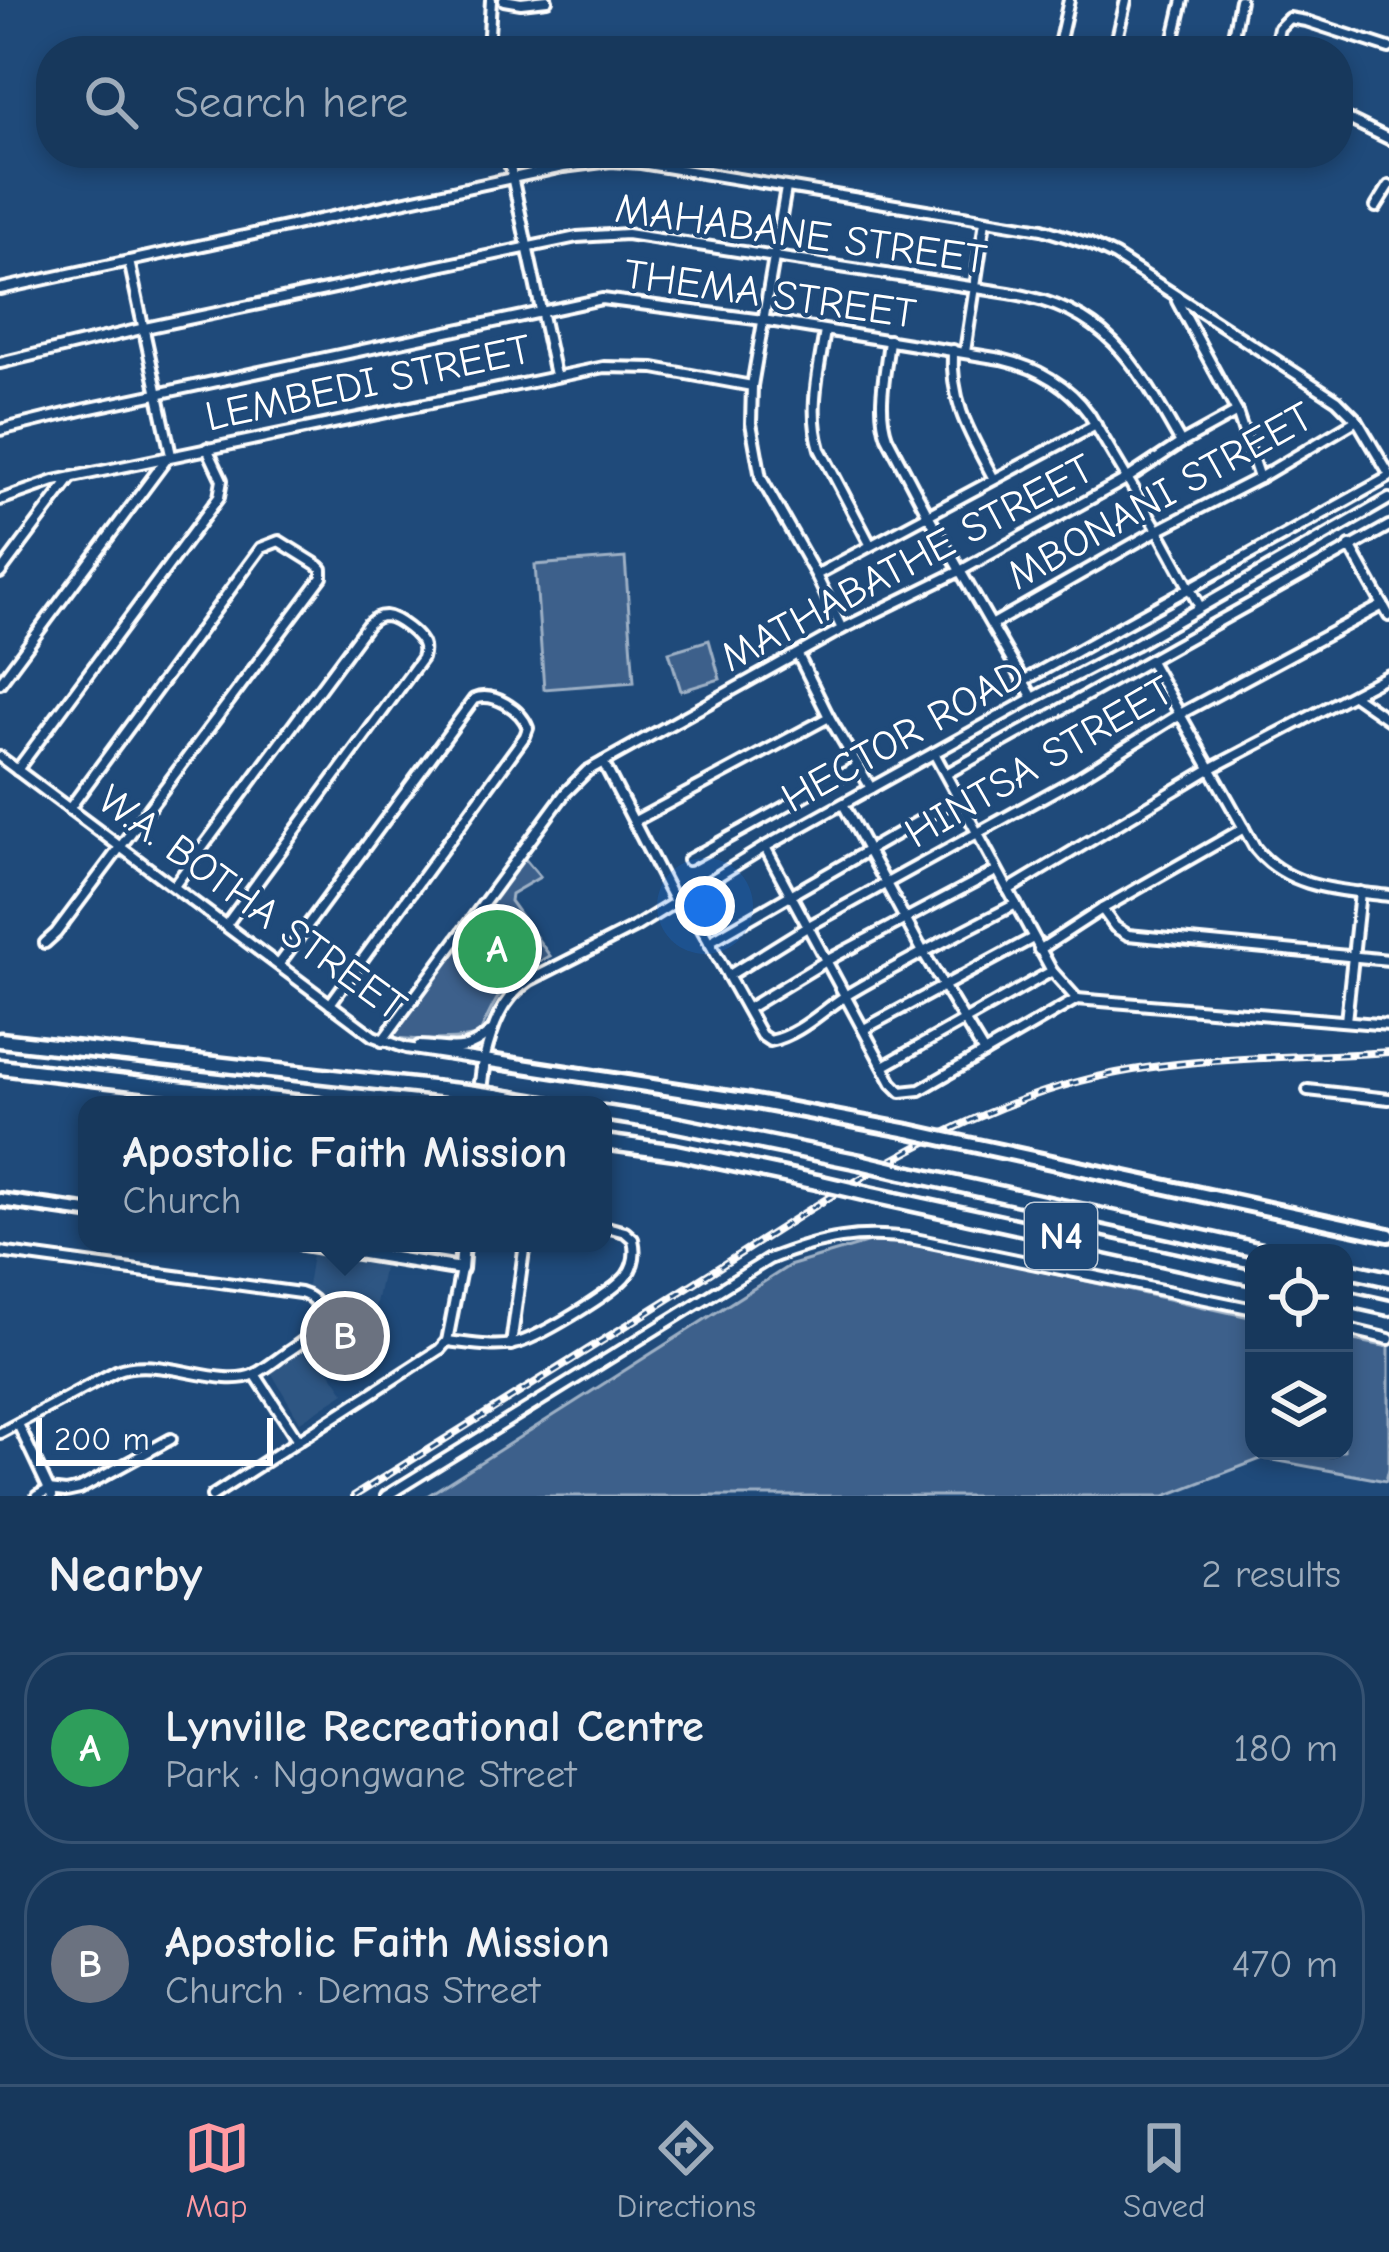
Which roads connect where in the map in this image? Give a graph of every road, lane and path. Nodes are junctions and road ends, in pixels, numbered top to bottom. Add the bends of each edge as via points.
1 (491, 0) edge
2 (504, 0) edge
3 (547, 0) edge
4 (1069, 0) edge
5 (1126, 0) edge
6 (1183, 0) edge
7 (1240, 0) edge
8 (489, 36) edge
9 (1061, 36) edge
10 (1118, 36) edge
11 (1175, 36) edge
12 (1233, 36) edge
13 (1277, 36) edge
14 (1389, 48) edge
15 (1353, 121) edge
16 (1389, 139) edge
17 (511, 168) edge
18 (563, 168) edge
19 (665, 168) edge
20 (514, 178) junction
21 (1389, 186) edge
22 (786, 188) junction
23 (1376, 206) dead end
24 (985, 221) junction
25 (529, 248) junction
26 (774, 257) junction
27 (129, 261) junction
28 (973, 288) junction
29 (0, 289) edge
30 (1174, 296) junction
31 (543, 311) junction
32 (763, 320) junction
33 (145, 328) junction
34 (824, 331) junction
35 (889, 340) junction
36 (952, 350) junction
37 (965, 352) junction
38 (0, 363) edge
39 (555, 375) junction
40 (752, 386) junction
41 (158, 394) junction
42 (1237, 412) junction
43 (1357, 420) junction
44 (1096, 425) junction
45 (0, 430) edge
46 (1180, 443) junction
47 (207, 448) junction
48 (170, 456) junction
49 (1389, 475) edge
50 (71, 477) junction
51 (1128, 478) junction
52 (1259, 478) junction
53 (994, 479) junction
54 (1389, 499) edge
55 (0, 500) edge
56 (927, 513) junction
57 (1389, 526) edge
58 (1158, 530) junction
59 (870, 544) junction
60 (1350, 546) junction
61 (960, 571) junction
62 (0, 573) edge
63 (816, 575) junction
64 (1191, 588) junction
65 (1383, 605) junction
66 (1200, 607) junction
67 (1389, 616) edge
68 (992, 624) junction
69 (842, 629) junction
70 (798, 656) junction
71 (1150, 661) junction
72 (1389, 675) edge
73 (1023, 682) junction
74 (0, 683) edge
75 (1353, 695) junction
76 (1033, 698) junction
77 (1180, 714) junction
78 (829, 717) junction
79 (1389, 720) edge
80 (934, 753) junction
81 (0, 757) edge
82 (603, 762) junction
83 (858, 766) junction
84 (1210, 769) junction
85 (17, 770) junction
86 (946, 774) junction
87 (871, 788) junction
88 (958, 798) junction
89 (843, 803) junction
90 (69, 809) junction
91 (635, 821) junction
92 (1244, 828) junction
93 (977, 836) junction
94 (120, 847) junction
95 (765, 847) junction
96 (868, 850) junction
97 (688, 860) dead end
98 (996, 871) junction
99 (885, 884) junction
100 (174, 886) junction
101 (1008, 890) junction
102 (1360, 892) junction
103 (789, 894) junction
104 (1389, 896) edge
105 (680, 900) junction
106 (1016, 904) junction
107 (1102, 909) junction
108 (906, 919) junction
109 (226, 925) junction
110 (807, 928) junction
111 (1033, 938) junction
112 (709, 942) junction
113 (45, 943) dead end
114 (1039, 950) junction
115 (923, 952) junction
116 (1351, 956) junction
117 (1389, 960) edge
118 (826, 961) junction
119 (280, 964) junction
120 (1052, 971) junction
121 (728, 976) junction
122 (944, 986) junction
123 (844, 996) junction
124 (1077, 999) junction
125 (330, 1004) junction
126 (747, 1009) junction
127 (964, 1020) junction
128 (1346, 1021) junction
129 (1389, 1025) edge
130 (865, 1029) junction
131 (492, 1031) junction
132 (0, 1040) edge
133 (382, 1041) junction
134 (406, 1048) junction
135 (984, 1053) junction
136 (484, 1060) junction
137 (0, 1066) edge
138 (884, 1066) junction
139 (1308, 1090) dead end
140 (245, 1096) edge
141 (479, 1096) edge
142 (495, 1096) edge
143 (1389, 1099) edge
144 (612, 1115) edge
145 (612, 1143) edge
146 (0, 1200) edge
147 (78, 1211) edge
148 (612, 1228) edge
149 (1389, 1235) edge
150 (1245, 1247) edge
151 (0, 1252) edge
152 (353, 1252) edge
153 (462, 1252) edge
154 (524, 1252) edge
155 (460, 1269) junction
156 (1245, 1276) edge
157 (1353, 1300) edge
158 (1245, 1307) edge
159 (1389, 1308) edge
160 (1353, 1330) edge
161 (1389, 1339) edge
162 (447, 1341) junction
163 (511, 1345) junction
164 (255, 1374) junction
165 (18, 1424) junction
166 (0, 1433) edge
167 (171, 1439) dead end
168 (298, 1440) junction
169 (50, 1493) edge
170 (37, 1496) edge
171 (212, 1496) edge
172 (386, 1496) edge

1 - 8 street
2 - 3 street
4 - 9 street
5 - 10 street
6 - 11 street
7 - 12 street
13 - 14 street via 1289,18
15 - 16 street
17 - 20 street
18 - 20 street
19 - 22 street
20 - 25 street
20 - 27 street
21 - 23 street
22 - 24 street
22 - 26 street
24 - 28 street
24 - 30 street via 1090,244
25 - 26 street, MAHABANE STREET via 627,234
25 - 31 street
25 - 33 street, MAHABANE STREET
26 - 28 street, MAHABANE STREET
26 - 32 street
27 - 29 street
27 - 33 street
28 - 37 street
28 - 46 street, MAHABANE STREET via 1049,302 1107,336 1135,364
30 - 42 street
30 - 43 street
31 - 32 street, THEMA STREET via 614,299
31 - 39 street
31 - 41 street, THEMA STREET
32 - 34 street, THEMA STREET
32 - 40 street
33 - 38 street, MAHABANE STREET
33 - 41 street
34 - 35 street, THEMA STREET
34 - 59 street via 815,432
35 - 36 street, THEMA STREET
35 - 56 street via 883,425
36 - 37 street, THEMA STREET
36 - 53 street via 958,408
37 - 44 street, THEMA STREET via 1057,382
39 - 40 street, LEMBEDI STREET via 640,367
39 - 47 street, LEMBEDI STREET
40 - 63 street via 761,478
41 - 45 street, THEMA STREET
41 - 48 street
42 - 46 street, MATHABATHE STREET
42 - 52 street
43 - 49 street
43 - 52 street, MBONANI STREET
44 - 51 street, THEMA STREET
44 - 53 street
46 - 51 street, MATHABATHE STREET
47 - 48 street, LEMBEDI STREET
47 - 85 street via 222,480 219,497
48 - 50 street, LEMBEDI STREET
48 - 74 street
49 - 64 street, HECTOR ROAD
50 - 55 street, LEMBEDI STREET
50 - 62 street
51 - 58 street, THEMA STREET
51 - 61 street, MATHABATHE STREET
52 - 58 street, MBONANI STREET
53 - 56 street
54 - 66 street, HECTOR ROAD
56 - 59 street
56 - 61 street
57 - 60 street, HECTOR ROAD
58 - 64 street, THEMA STREET
58 - 68 street, MBONANI STREET
59 - 63 street
60 - 65 street
60 - 71 street, HECTOR ROAD
61 - 68 street
61 - 69 street, MATHABATHE STREET
63 - 69 street
64 - 66 street, THEMA STREET
64 - 73 street, HECTOR ROAD
65 - 67 street
65 - 77 street, HINTSA STREET
66 - 76 street, HECTOR ROAD
68 - 73 street
69 - 70 street, MATHABATHE STREET
70 - 78 street
70 - 82 street, MATHABATHE STREET
71 - 77 street
71 - 86 street, HECTOR ROAD
72 - 75 street
73 - 76 street
75 - 79 street
75 - 84 street
76 - 80 street, HECTOR ROAD
77 - 84 street
77 - 93 street, HINTSA STREET
78 - 83 street
78 - 91 street
80 - 86 street
80 - 87 street, HECTOR ROAD
81 - 85 street, W.A. BOTHA STREET
82 - 91 street
82 - 133 street, MATHABATHE STREET via 565,793
83 - 87 street
83 - 97 street, HECTOR ROAD
84 - 92 street
84 - 101 street
85 - 90 street, W.A. BOTHA STREET
86 - 88 street
87 - 89 street, HECTOR ROAD
88 - 93 street
88 - 96 street
89 - 95 street, HECTOR ROAD
89 - 96 street
90 - 94 street, W.A. BOTHA STREET
90 - 94 street via 261,548 280,541 319,566 322,577
91 - 105 street
92 - 102 street via 1280,872
92 - 107 street
93 - 98 street
93 - 99 street, HINTSA STREET
94 - 100 street, W.A. BOTHA STREET
94 - 113 street
95 - 103 street
95 - 105 street, HECTOR ROAD
96 - 99 street
96 - 103 street
98 - 101 street
98 - 108 street
99 - 108 street
99 - 110 street, HINTSA STREET
100 - 109 street, W.A. BOTHA STREET
100 - 109 street via 367,625 392,618 423,643 422,658
101 - 106 street
102 - 104 street
102 - 116 street
103 - 110 street
103 - 112 street
105 - 112 street
105 - 131 street, HECTOR ROAD via 518,988
106 - 111 street
106 - 115 street
107 - 114 street
107 - 116 street via 1128,935
108 - 115 street
108 - 118 street
109 - 119 street, W.A. BOTHA STREET
110 - 118 street
110 - 121 street, HINTSA STREET
111 - 114 street
111 - 122 street
112 - 121 street
114 - 120 street
115 - 122 street
115 - 123 street
116 - 117 street
116 - 128 street
118 - 123 street
118 - 126 street
119 - 125 street, W.A. BOTHA STREET
119 - 125 street via 478,695 523,716 527,733
120 - 124 street
120 - 127 street
121 - 126 street
122 - 127 street
122 - 130 street
123 - 126 street via 770,1041
123 - 130 street
124 - 128 street
124 - 135 street
125 - 133 street, W.A. BOTHA STREET
127 - 135 street
127 - 138 street
128 - 129 street
130 - 138 street
131 - 134 street via 463,1049
131 - 136 street, HECTOR ROAD
132 - 142 highway, bridge
133 - 134 street, W.A. BOTHA STREET
134 - 136 street, W.A. BOTHA STREET
135 - 138 street via 914,1093 896,1088
136 - 141 main road
136 - 149 main road, bridge via 908,1131
137 - 140 highway
139 - 143 street
144 - 150 highway, N4, bridge
145 - 156 highway, N4, bridge
146 - 147 main road
148 - 163 street via 633,1239 627,1276
151 - 164 street via 308,1295 319,1308 308,1338
152 - 155 main road
153 - 155 main road
154 - 163 street
155 - 162 street
157 - 159 highway
158 - 172 street via 915,1239 845,1237 769,1259
160 - 161 street
162 - 163 street
162 - 168 street
164 - 165 street via 130,1366
164 - 168 street
165 - 166 street
165 - 169 street
167 - 169 street via 80,1489
168 - 171 street
169 - 170 street

